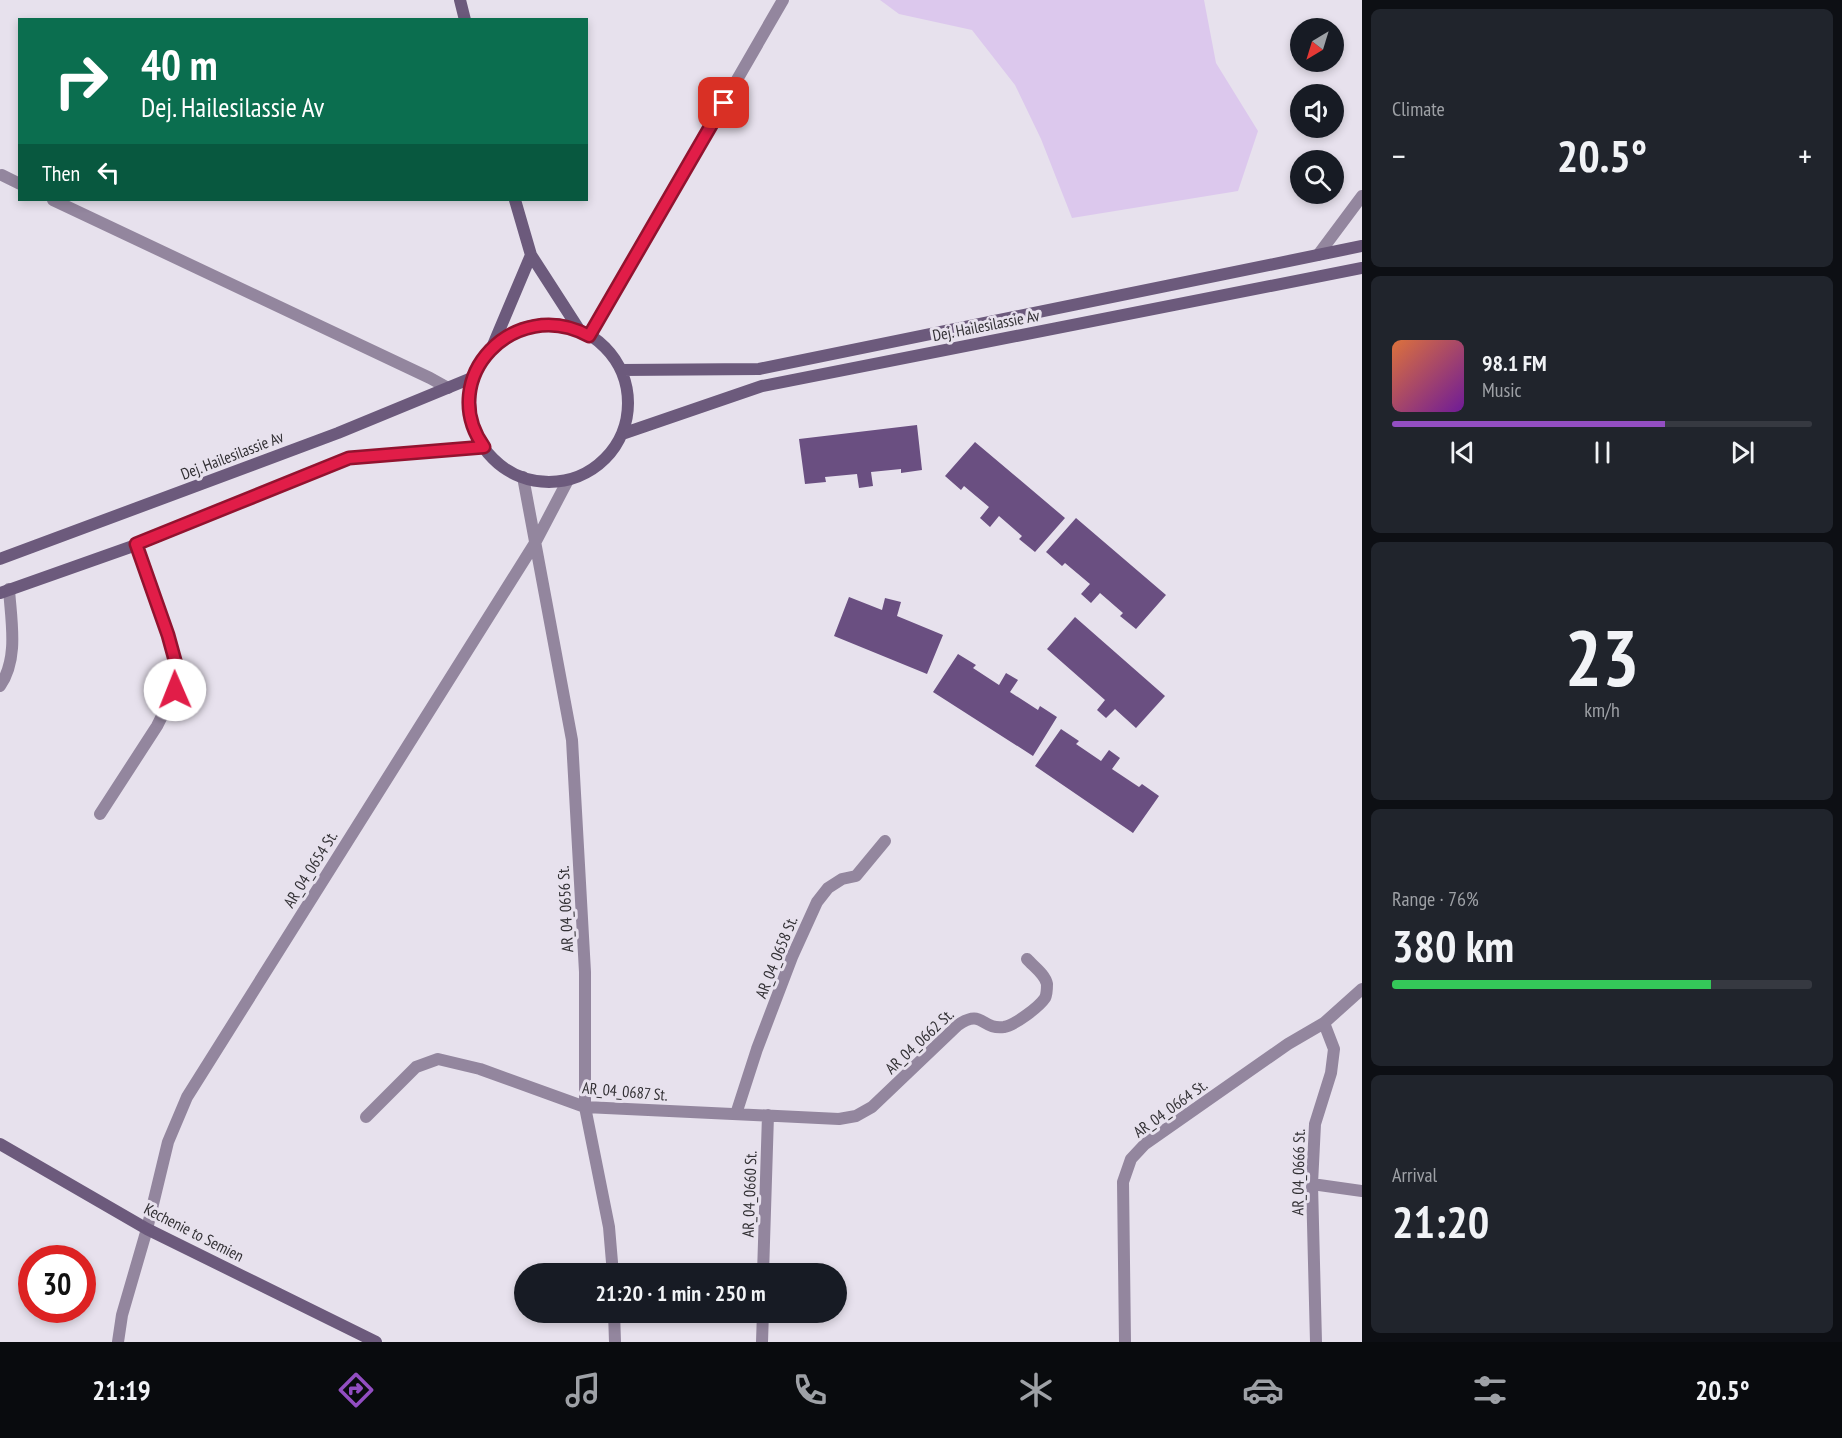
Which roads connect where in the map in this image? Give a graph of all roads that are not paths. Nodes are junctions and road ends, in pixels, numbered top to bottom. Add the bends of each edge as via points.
1 (460, 0) edge
2 (783, 0) edge
3 (464, 18) edge
4 (2, 176) dead end
5 (18, 183) edge
6 (1362, 196) edge
7 (54, 201) edge
8 (515, 201) edge
9 (1362, 246) edge
10 (531, 255) junction
11 (1318, 255) junction
12 (1362, 268) edge
13 (588, 332) junction
14 (492, 348) junction
15 (621, 370) junction
16 (474, 377) junction
17 (448, 388) junction
18 (622, 434) junction
19 (484, 447) junction
20 (523, 477) junction
21 (568, 480) junction
22 (535, 543) junction
23 (136, 544) junction
24 (0, 560) edge
25 (5, 591) edge
26 (0, 686) edge
27 (100, 814) dead end
28 (885, 841) dead end
29 (1027, 959) dead end
30 (1362, 989) edge
31 (1324, 1023) junction
32 (585, 1107) junction
33 (736, 1114) junction
34 (768, 1115) junction
35 (366, 1117) dead end
36 (839, 1119) joint
37 (0, 1144) edge
38 (1312, 1184) junction
39 (1362, 1191) edge
40 (147, 1229) junction
41 (612, 1263) edge
42 (764, 1263) edge
43 (614, 1323) edge
44 (763, 1323) edge
45 (118, 1342) edge
46 (376, 1342) edge
47 (615, 1342) edge
48 (762, 1342) edge
49 (1125, 1342) edge
50 (1316, 1342) edge

1 - 3 main road
2 - 13 street
4 - 5 street
6 - 11 street
7 - 17 street
8 - 10 main road
9 - 11 main road, Dej. Hailesilassie Av
10 - 13 main road
10 - 14 main road
11 - 15 main road, Dej. Hailesilassie Av via 759,369
12 - 18 main road, Dej. Hailesilassie Av via 762,386
13 - 14 main road via 558,325 532,326 510,334
13 - 15 main road
14 - 16 main road
15 - 18 main road via 628,401
16 - 17 main road, Dej. Hailesilassie Av
16 - 19 main road via 471,416
17 - 24 main road, Dej. Hailesilassie Av
18 - 21 main road via 602,462
19 - 20 main road via 494,460
19 - 23 main road via 349,458
20 - 21 main road via 545,482
20 - 22 street
21 - 22 street, AR_04_0654 St.
22 - 32 street, AR_04_0656 St. via 572,740 585,972
22 - 40 street, AR_04_0654 St. via 187,1097 168,1142
23 - 25 main road
23 - 27 street via 176,664 175,690 158,726
25 - 26 street via 12,654
28 - 33 street, AR_04_0658 St. via 856,876 828,888 817,902 792,957
29 - 36 street, AR_04_0662 St. via 1047,985 1046,996 1032,1010 1006,1027 968,1018 872,1107
30 - 31 street
31 - 38 street, AR_04_0666 St. via 1334,1049 1315,1124
31 - 49 street, AR_04_0664 St. via 1145,1144 1131,1159 1123,1182
32 - 33 street, AR_04_0687 St.
32 - 35 street, AR_04_0687 St. via 480,1069 438,1059 416,1067
32 - 41 street, AR_04_0656 St. via 609,1227
33 - 34 street, AR_04_0687 St.
34 - 36 street, AR_04_0687 St.
34 - 42 street, AR_04_0660 St.
37 - 40 main road, Kechenie to Semien
38 - 39 street
38 - 50 street, AR_04_0666 St.
40 - 45 street, AR_04_0654 St.
40 - 46 main road, Kechenie to Semien
43 - 47 street
44 - 48 street

